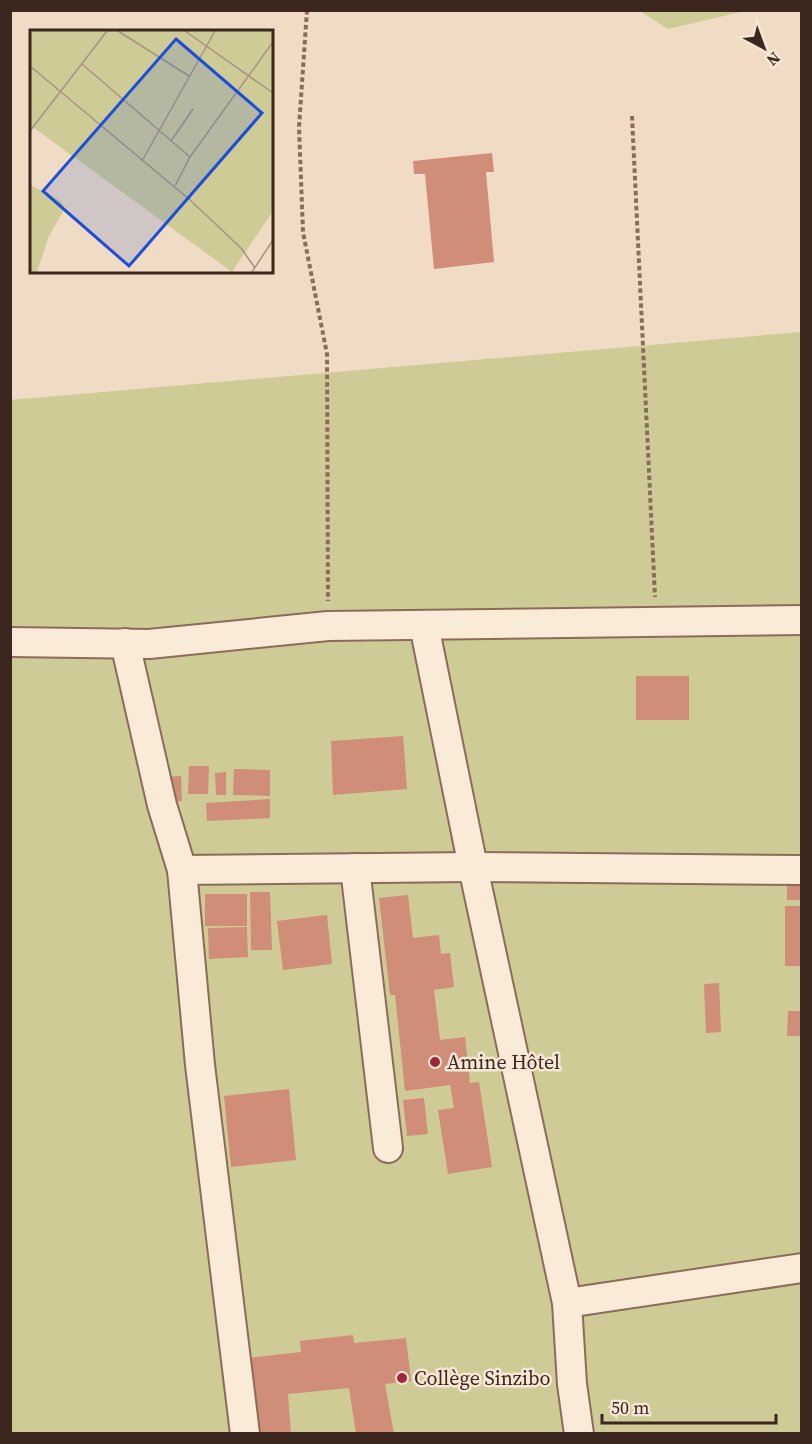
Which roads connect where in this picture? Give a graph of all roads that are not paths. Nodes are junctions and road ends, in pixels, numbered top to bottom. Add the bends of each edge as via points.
1 (801, 620) edge
2 (424, 625) junction
3 (10, 642) edge
4 (125, 643) junction
5 (473, 867) junction
6 (355, 868) junction
7 (182, 870) junction
8 (801, 870) edge
9 (388, 1148) dead end
10 (801, 1268) edge
11 (567, 1303) junction
12 (245, 1434) edge
13 (579, 1434) edge

1 - 2 street
2 - 4 street via 328,626
2 - 5 street
3 - 4 street
4 - 7 street via 162,805
5 - 6 street
5 - 8 street
5 - 11 street
6 - 7 street
6 - 9 street
7 - 12 street via 200,1065
10 - 11 street
11 - 13 street

